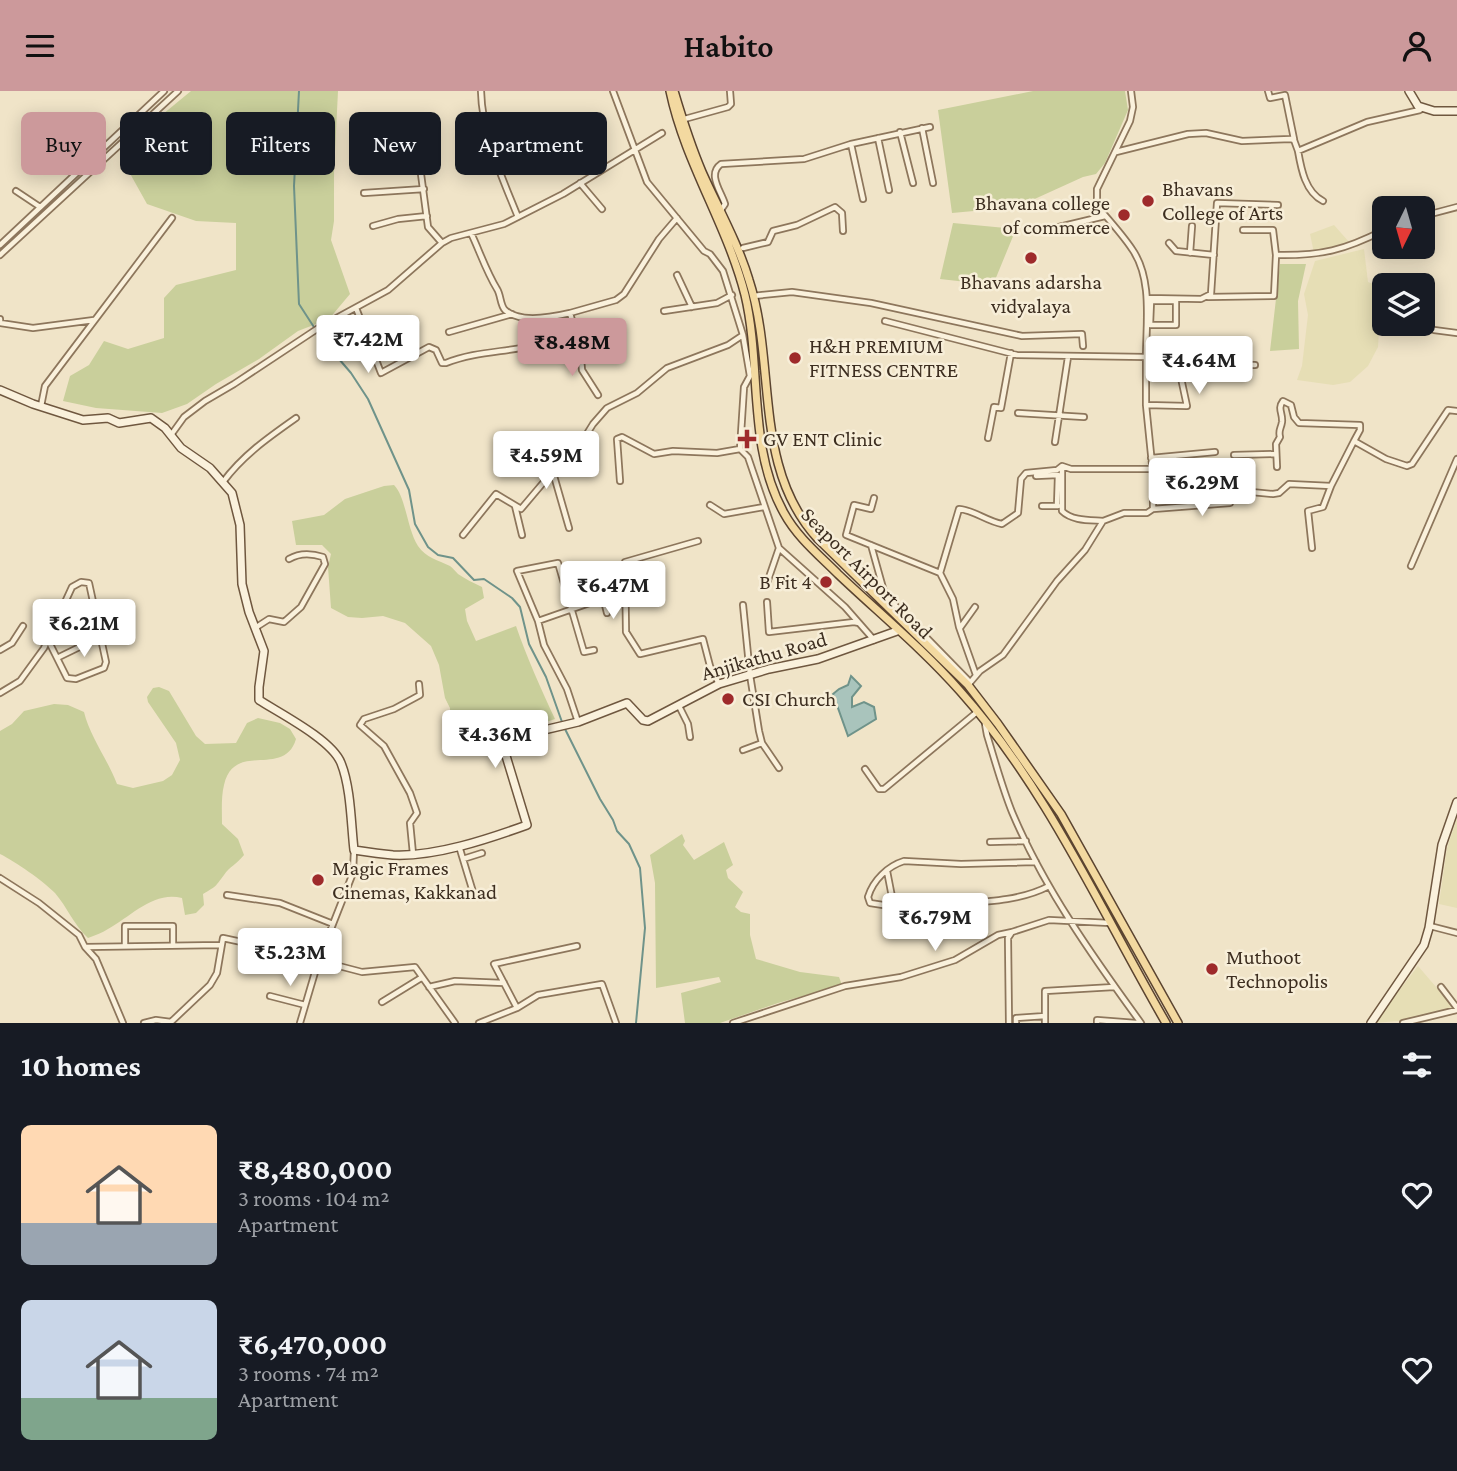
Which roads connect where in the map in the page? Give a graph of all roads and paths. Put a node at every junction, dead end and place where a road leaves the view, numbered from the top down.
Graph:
1 (164, 91) edge
2 (178, 91) edge
3 (481, 91) edge
4 (613, 91) edge
5 (672, 91) edge
6 (730, 91) edge
7 (1131, 91) edge
8 (1268, 91) edge
9 (1409, 91) edge
10 (1423, 108) junction
11 (1457, 111) edge
12 (680, 121) junction
13 (930, 127) dead end
14 (922, 128) junction
15 (900, 132) junction
16 (662, 133) dead end
17 (878, 138) junction
18 (1294, 140) junction
19 (851, 143) junction
20 (635, 150) junction
21 (1298, 151) junction
22 (1115, 152) junction
23 (422, 175) edge
24 (580, 183) junction
25 (913, 183) dead end
26 (933, 183) dead end
27 (424, 189) junction
28 (889, 190) dead end
29 (16, 191) dead end
30 (364, 193) dead end
31 (863, 199) dead end
32 (1323, 201) dead end
33 (1278, 205) dead end
34 (40, 207) junction
35 (1457, 207) edge
36 (601, 209) dead end
37 (717, 213) junction
38 (1435, 213) edge
39 (427, 216) junction
40 (1105, 216) junction
41 (518, 217) junction
42 (172, 218) dead end
43 (677, 218) junction
44 (373, 226) dead end
45 (1192, 226) dead end
46 (1059, 227) dead end
47 (1244, 230) dead end
48 (843, 231) dead end
49 (471, 233) junction
50 (1372, 236) edge
51 (442, 243) junction
52 (1169, 243) dead end
53 (0, 245) edge
54 (743, 248) dead end
55 (1191, 253) junction
56 (0, 255) edge
57 (1214, 255) junction
58 (1276, 255) junction
59 (677, 275) dead end
60 (732, 295) junction
61 (750, 297) junction
62 (1208, 297) junction
63 (1148, 300) junction
64 (692, 307) junction
65 (356, 308) junction
66 (664, 311) dead end
67 (512, 313) junction
68 (570, 313) junction
69 (0, 319) edge
70 (95, 320) junction
71 (885, 321) dead end
72 (574, 329) junction
73 (1435, 330) edge
74 (449, 332) dead end
75 (1457, 333) edge
76 (743, 335) junction
77 (1083, 346) dead end
78 (1011, 353) junction
79 (1068, 357) junction
80 (1146, 357) junction
81 (1255, 365) dead end
82 (753, 376) junction
83 (765, 376) junction
84 (0, 390) edge
85 (598, 395) dead end
86 (1146, 405) junction
87 (41, 406) junction
88 (1457, 411) edge
89 (1018, 413) dead end
90 (1059, 415) junction
91 (1084, 417) dead end
92 (296, 418) dead end
93 (171, 435) junction
94 (988, 438) dead end
95 (1354, 441) junction
96 (1055, 442) dead end
97 (546, 448) dead end
98 (740, 449) junction
99 (1215, 452) dead end
100 (1276, 454) junction
101 (1234, 455) dead end
102 (1151, 458) junction
103 (1457, 459) edge
104 (1062, 466) junction
105 (1277, 467) dead end
106 (1152, 468) junction
107 (554, 470) junction
108 (1037, 476) dead end
109 (620, 481) dead end
110 (222, 482) junction
111 (1331, 486) junction
112 (874, 498) dead end
113 (514, 505) junction
114 (710, 505) dead end
115 (1042, 506) dead end
116 (1060, 506) junction
117 (764, 507) junction
118 (1153, 509) junction
119 (1103, 521) junction
120 (569, 528) dead end
121 (463, 535) dead end
122 (522, 535) dead end
123 (698, 541) dead end
124 (871, 545) junction
125 (779, 548) junction
126 (1311, 548) dead end
127 (289, 559) dead end
128 (1411, 566) dead end
129 (940, 573) junction
130 (766, 586) dead end
131 (767, 602) dead end
132 (743, 605) dead end
133 (975, 607) dead end
134 (571, 609) junction
135 (607, 613) dead end
136 (538, 621) junction
137 (860, 624) junction
138 (23, 627) dead end
139 (254, 628) junction
140 (960, 629) junction
141 (897, 631) junction
142 (101, 637) junction
143 (48, 640) junction
144 (874, 640) junction
145 (0, 650) edge
146 (594, 650) dead end
147 (57, 658) junction
148 (750, 675) junction
149 (976, 675) junction
150 (419, 684) dead end
151 (719, 684) junction
152 (969, 684) junction
153 (0, 693) edge
154 (679, 706) junction
155 (977, 712) junction
156 (578, 722) junction
157 (985, 723) junction
158 (690, 737) dead end
159 (762, 743) junction
160 (743, 750) dead end
161 (779, 768) dead end
162 (865, 769) dead end
163 (1457, 802) edge
164 (1026, 841) junction
165 (990, 842) dead end
166 (459, 845) junction
167 (354, 850) junction
168 (482, 853) dead end
169 (413, 854) junction
170 (463, 859) junction
171 (1036, 862) junction
172 (887, 871) junction
173 (0, 878) edge
174 (1049, 886) junction
175 (473, 892) dead end
176 (227, 895) dead end
177 (927, 906) dead end
178 (1070, 920) junction
179 (1111, 923) junction
180 (333, 924) junction
181 (1430, 926) junction
182 (1012, 932) junction
183 (1457, 933) edge
184 (173, 945) junction
185 (220, 945) junction
186 (125, 946) junction
187 (577, 946) dead end
188 (86, 947) junction
189 (318, 962) junction
190 (421, 978) junction
191 (504, 983) junction
192 (1441, 986) dead end
193 (429, 987) junction
194 (1115, 987) junction
195 (270, 996) dead end
196 (382, 1002) dead end
197 (305, 1005) junction
198 (517, 1008) junction
199 (1457, 1009) edge
200 (1045, 1020) edge
201 (124, 1023) edge
202 (144, 1023) edge
203 (172, 1023) edge
204 (300, 1023) edge
205 (455, 1023) edge
206 (479, 1023) edge
207 (616, 1023) edge
208 (733, 1023) edge
209 (1009, 1023) edge
210 (1016, 1023) edge
211 (1097, 1023) edge
212 (1136, 1023) edge
213 (1141, 1023) edge
214 (1166, 1023) edge
215 (1178, 1023) edge
216 (1371, 1023) edge
217 (1404, 1023) edge

1 - 34 street
2 - 56 street
3 - 41 street
4 - 20 street
5 - 12 main road, Seaport Airport Road
6 - 12 street
7 - 22 street
8 - 18 street
9 - 10 street
10 - 11 street
10 - 21 street
12 - 37 main road, Seaport Airport Road
13 - 14 street
14 - 15 street
14 - 26 street
15 - 17 street
15 - 25 street
16 - 20 street
17 - 19 street
17 - 28 street
18 - 21 street
18 - 22 street
19 - 31 street
19 - 37 street
20 - 24 street
20 - 43 street
21 - 32 street
22 - 40 street
23 - 27 street
24 - 36 street
24 - 41 street
27 - 30 street
27 - 39 street
29 - 34 street
33 - 57 street
34 - 53 street
35 - 38 street
37 - 61 main road, Seaport Airport Road
39 - 44 street
39 - 51 street
40 - 46 street
40 - 63 street
41 - 49 street
42 - 70 street
43 - 60 street
43 - 68 street
45 - 55 street
47 - 58 street
48 - 54 street
49 - 51 street
49 - 67 street
50 - 58 street
51 - 65 street
52 - 55 street
55 - 57 street
57 - 62 street
58 - 62 street
59 - 64 street
60 - 64 street
60 - 76 street
61 - 77 street
61 - 82 main road, Seaport Airport Road
61 - 83 main road
62 - 63 street
63 - 63 street
63 - 80 street
64 - 66 street
65 - 72 street
65 - 93 street
67 - 68 street
67 - 74 street
68 - 72 street
69 - 70 street
70 - 87 street
71 - 78 street
72 - 85 street
73 - 75 street
76 - 82 street
76 - 107 street
78 - 79 street
78 - 94 street
79 - 80 street
79 - 90 street
80 - 86 street
81 - 86 street
82 - 83 main road
82 - 98 street
82 - 141 main road, Seaport Airport Road
83 - 152 main road
84 - 87 street
86 - 102 street
87 - 93 street
88 - 95 street
89 - 90 street
90 - 91 street
90 - 96 street
92 - 110 street
93 - 110 street
95 - 100 street
95 - 111 street
97 - 107 street
98 - 109 street
98 - 117 street
99 - 102 street
100 - 101 street
100 - 105 street
102 - 106 street
103 - 128 street
104 - 106 street
104 - 116 street
104 - 129 street
106 - 118 street
107 - 113 street
107 - 120 street
108 - 116 street
110 - 139 street
111 - 118 street
111 - 126 street
112 - 124 street
113 - 121 street
113 - 122 street
114 - 117 street
115 - 116 street
116 - 119 street
117 - 125 street
118 - 119 street
119 - 149 street
123 - 151 street
124 - 129 street
124 - 152 street
125 - 130 street
125 - 137 street
127 - 139 street
129 - 140 street
131 - 137 street
132 - 148 street
133 - 140 street
134 - 135 street
134 - 136 street
134 - 136 street
134 - 146 street
136 - 156 street
137 - 144 street
138 - 145 street
139 - 167 street
140 - 149 street
141 - 144 street, Anjikathu Road
141 - 155 main road, Seaport Airport Road
142 - 143 street
142 - 147 street
142 - 147 street
143 - 147 street
143 - 153 street
144 - 148 street, Anjikathu Road
148 - 151 street, Anjikathu Road
148 - 159 street
149 - 152 street
150 - 169 street
151 - 154 street, Anjikathu Road
152 - 215 main road
154 - 156 street, Anjikathu Road
154 - 158 street
155 - 157 main road, Seaport Airport Road
155 - 162 street
156 - 166 street, Anjikathu Road
157 - 164 street
157 - 179 main road, Seaport Airport Road
159 - 160 street
159 - 161 street
163 - 181 street
164 - 165 street
164 - 171 street
166 - 169 street, Anjikathu Road
166 - 170 street
167 - 169 street, Anjikathu Road
167 - 180 street
168 - 170 street
170 - 175 street
171 - 172 street
171 - 174 street
172 - 172 street
173 - 188 street
174 - 177 street
174 - 178 street
176 - 180 street
178 - 179 street
178 - 182 street
178 - 194 street
179 - 214 main road, Seaport Airport Road
180 - 189 street
181 - 183 street
181 - 216 street
182 - 208 street
182 - 209 street
184 - 185 street
184 - 186 street
184 - 186 street
185 - 189 street
185 - 203 street
186 - 188 street
187 - 191 street
188 - 201 street
189 - 190 street
189 - 197 street
190 - 193 street
190 - 196 street
191 - 193 street
191 - 198 street
192 - 199 street
193 - 205 street
194 - 200 street
194 - 213 street
195 - 197 street
197 - 204 street
198 - 206 street
198 - 207 street
199 - 217 street
200 - 210 street
202 - 203 street
211 - 212 street

